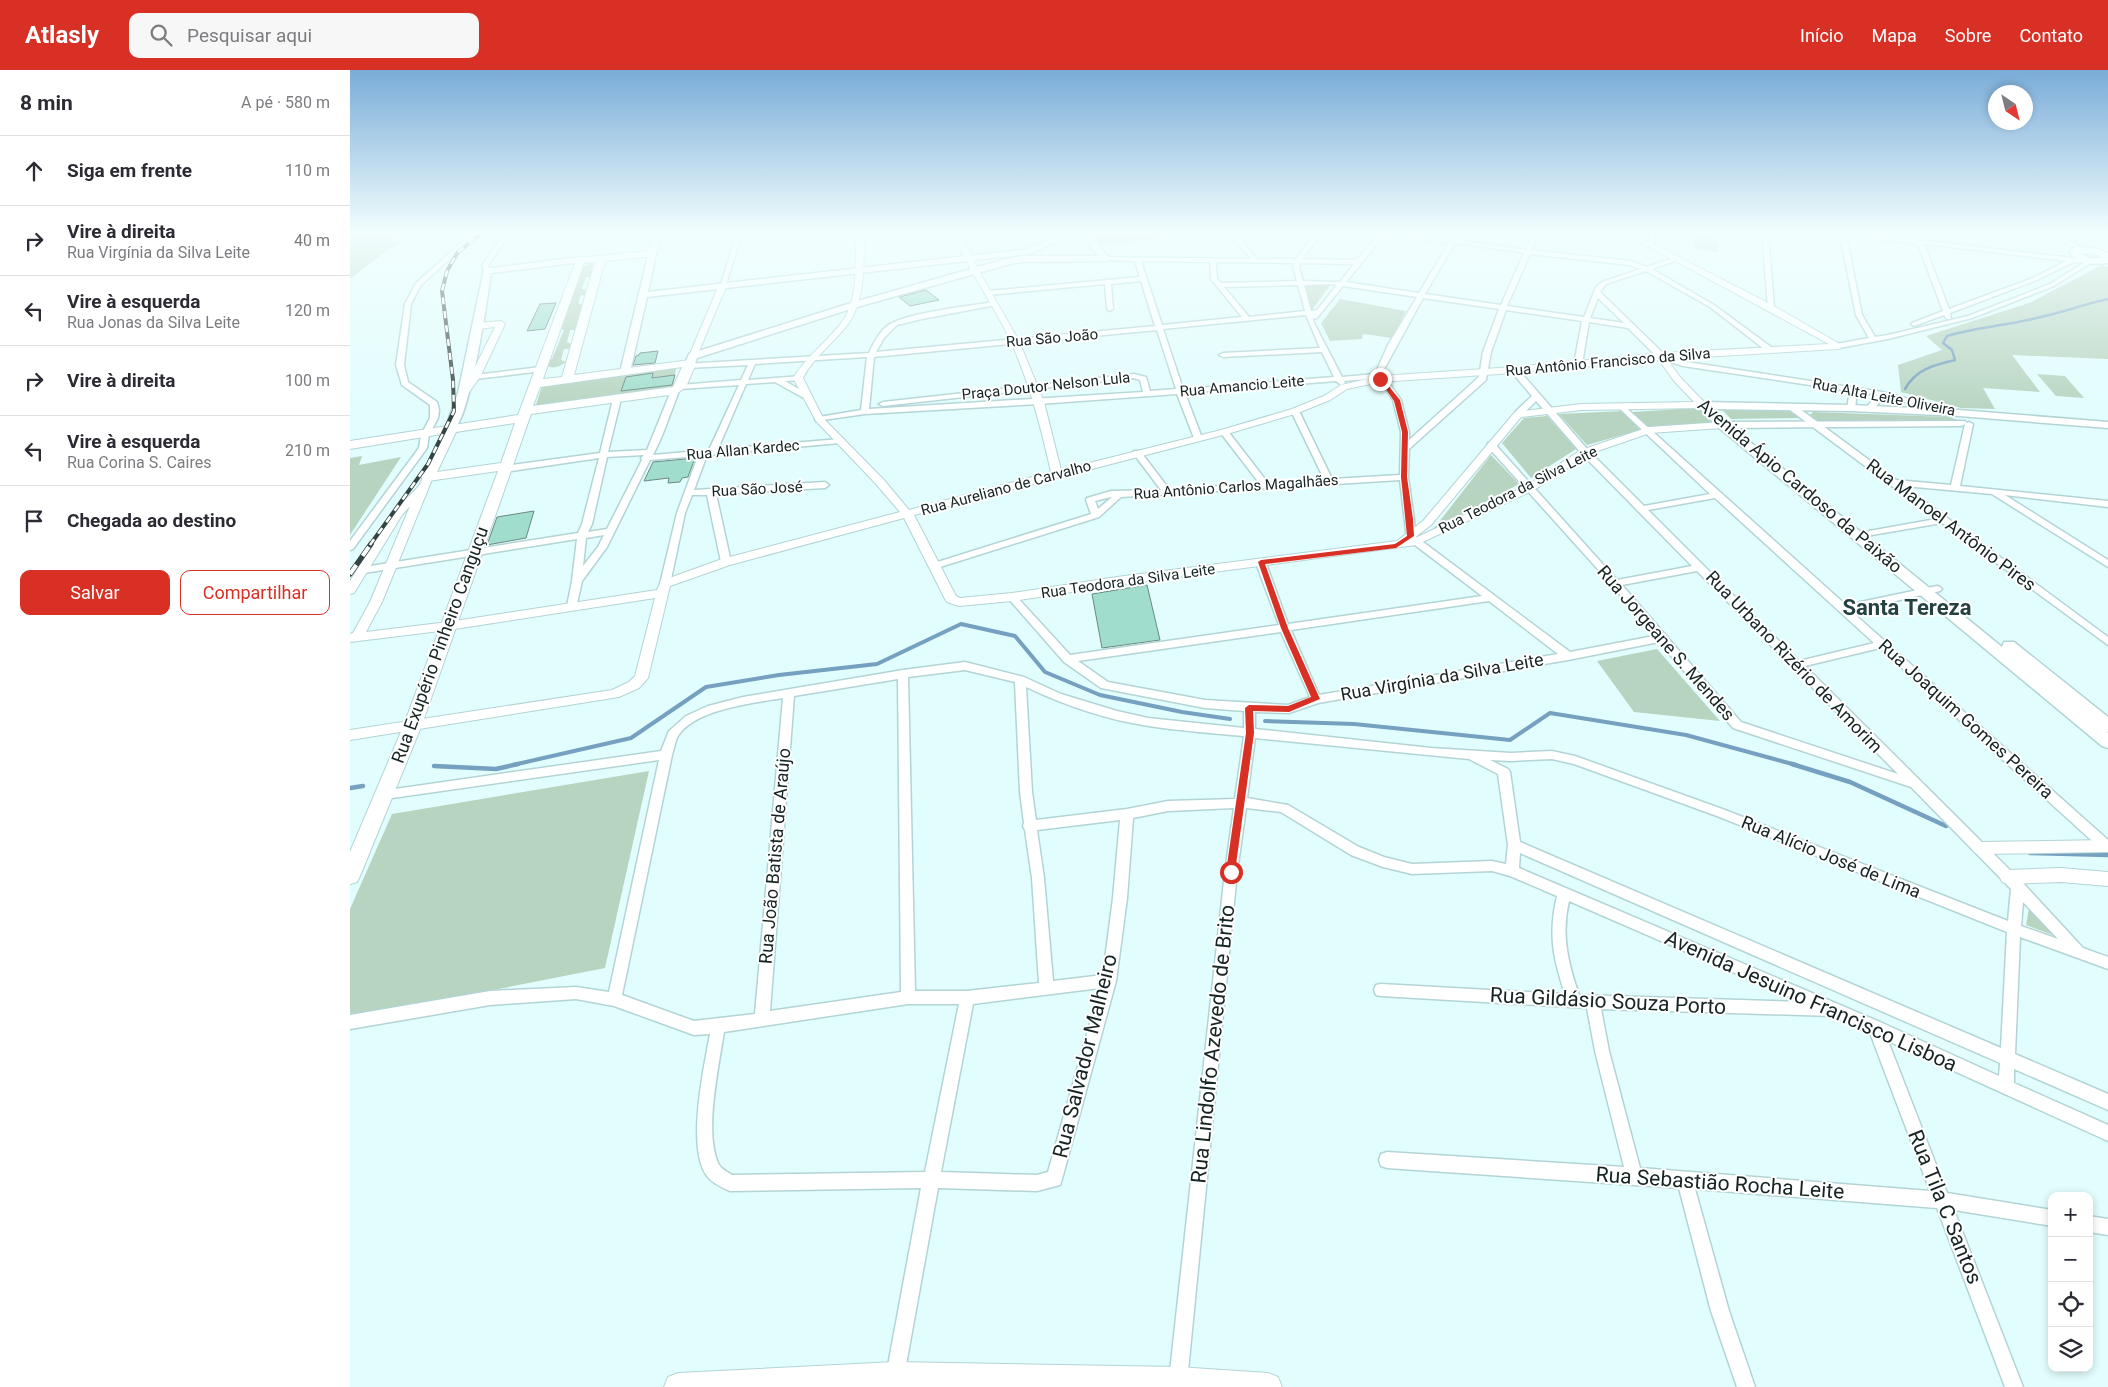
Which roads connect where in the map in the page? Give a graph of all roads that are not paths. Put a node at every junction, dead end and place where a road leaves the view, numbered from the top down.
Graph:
1 (414, 292) edge
2 (483, 292) edge
3 (568, 292) edge
4 (592, 292) edge
5 (665, 292) edge
6 (719, 292) edge
7 (856, 292) edge
8 (896, 292) edge
9 (994, 292) edge
10 (1109, 292) edge
11 (1148, 292) edge
12 (1224, 292) edge
13 (1304, 292) edge
14 (1335, 292) edge
15 (1405, 292) edge
16 (1511, 292) edge
17 (1688, 292) edge
18 (1741, 292) edge
19 (1770, 292) edge
20 (1855, 292) edge
21 (1938, 292) edge
22 (2000, 292) edge
23 (2034, 292) edge
24 (988, 293) joint
25 (1597, 294) joint
26 (643, 295) joint
27 (1422, 295) junction
28 (854, 304) junction
29 (994, 304) junction
30 (1504, 308) junction
31 (1771, 308) junction
32 (1110, 309) dead end
33 (1319, 312) junction
34 (1309, 313) junction
35 (1946, 313) junction
36 (1247, 319) junction
37 (1586, 320) junction
38 (1951, 322) junction
39 (1311, 323) junction
40 (478, 326) junction
41 (1630, 326) junction
42 (1160, 328) junction
43 (1873, 340) junction
44 (1015, 341) junction
45 (1839, 346) junction
46 (1326, 350) junction
47 (1770, 350) junction
48 (871, 355) junction
49 (1223, 355) dead end
50 (1661, 356) junction
51 (814, 359) junction
52 (573, 362) junction
53 (690, 362) junction
54 (752, 363) junction
55 (1578, 364) junction
56 (541, 368) junction
57 (1514, 370) junction
58 (625, 372) junction
59 (1483, 372) junction
60 (476, 377) junction
61 (1379, 377) junction
62 (798, 378) junction
63 (567, 379) junction
64 (777, 380) junction
65 (744, 382) junction
66 (1341, 382) junction
67 (534, 384) junction
68 (1032, 387) junction
69 (678, 389) junction
70 (1854, 389) junction
71 (1180, 391) junction
72 (464, 393) junction
73 (1147, 394) junction
74 (1882, 394) junction
75 (806, 395) junction
76 (1537, 396) junction
77 (617, 398) junction
78 (1039, 402) junction
79 (1708, 405) junction
80 (1623, 407) junction
81 (1793, 408) junction
82 (1851, 408) junction
83 (1869, 408) junction
84 (865, 409) junction
85 (1549, 410) junction
86 (1295, 411) junction
87 (1959, 413) junction
88 (524, 414) junction
89 (1518, 414) junction
90 (817, 416) junction
91 (1969, 424) junction
92 (1818, 425) junction
93 (2108, 425) edge
94 (1722, 426) junction
95 (1737, 426) junction
96 (451, 429) junction
97 (1648, 430) junction
98 (1224, 432) junction
99 (425, 433) junction
100 (2108, 436) edge
101 (1198, 438) junction
102 (840, 441) junction
103 (350, 445) edge
104 (1491, 445) junction
105 (1406, 447) junction
106 (1584, 452) junction
107 (708, 453) junction
108 (1137, 453) junction
109 (604, 455) junction
110 (647, 455) junction
111 (505, 468) junction
112 (1057, 474) junction
113 (1404, 477) junction
114 (427, 481) junction
115 (1329, 481) junction
116 (1895, 483) junction
117 (824, 485) dead end
118 (1266, 486) junction
119 (1530, 488) junction
120 (1955, 488) junction
121 (1993, 490) junction
122 (1166, 491) junction
123 (711, 492) junction
124 (689, 494) junction
125 (1717, 494) junction
126 (1119, 495) junction
127 (2108, 504) edge
128 (1641, 509) junction
129 (1096, 514) junction
130 (908, 515) junction
131 (1944, 520) junction
132 (610, 531) junction
133 (582, 534) junction
134 (1869, 534) junction
135 (1413, 539) junction
136 (350, 547) edge
137 (474, 552) junction
138 (1891, 558) junction
139 (726, 562) junction
140 (1261, 562) junction
141 (2108, 564) edge
142 (391, 565) junction
143 (934, 566) junction
144 (1700, 567) junction
145 (364, 570) junction
146 (577, 581) junction
147 (1614, 583) junction
148 (664, 589) junction
149 (350, 590) edge
150 (1930, 590) junction
151 (1012, 597) junction
152 (1490, 598) junction
153 (572, 606) junction
154 (1844, 609) junction
155 (448, 626) junction
156 (1285, 628) junction
157 (354, 638) edge
158 (1661, 638) junction
159 (2108, 642) edge
160 (1883, 644) junction
161 (1568, 656) junction
162 (1068, 659) junction
163 (1796, 665) junction
164 (903, 674) junction
165 (1020, 680) junction
166 (2049, 686) junction
167 (789, 694) junction
168 (1316, 699) junction
169 (1249, 708) junction
170 (2108, 726) edge
171 (412, 727) junction
172 (1250, 733) junction
173 (350, 735) edge
174 (2108, 742) edge
175 (1470, 754) junction
176 (666, 755) junction
177 (1511, 757) junction
178 (1504, 772) junction
179 (1914, 784) junction
180 (385, 794) junction
181 (1241, 802) junction
182 (1127, 814) junction
183 (1030, 826) junction
184 (1514, 845) junction
185 (2107, 846) edge
186 (1979, 848) junction
187 (1512, 871) junction
188 (350, 876) edge
189 (2108, 879) edge
190 (2013, 882) junction
191 (1564, 893) junction
192 (2014, 929) junction
193 (2078, 951) junction
194 (2108, 963) edge
195 (1109, 981) junction
196 (1046, 988) junction
197 (1381, 990) dead end
198 (908, 997) junction
199 (614, 998) junction
200 (967, 998) junction
201 (1574, 1001) junction
202 (1593, 1002) junction
203 (1836, 1010) junction
204 (762, 1019) junction
205 (350, 1022) edge
206 (718, 1026) junction
207 (1875, 1028) junction
208 (2008, 1058) junction
209 (2006, 1088) junction
210 (2108, 1102) edge
211 (2108, 1133) edge
212 (1387, 1160) dead end
213 (1634, 1176) junction
214 (931, 1180) junction
215 (1684, 1180) junction
216 (1940, 1200) junction
217 (2048, 1217) edge
218 (2093, 1225) edge
219 (2108, 1227) edge
220 (894, 1381) edge
221 (1178, 1381) junction
222 (678, 1387) edge
223 (1268, 1387) edge
224 (1746, 1387) edge
225 (2014, 1387) edge

1 - 99 street
2 - 40 main road
3 - 56 main road, Rua Exupério Pinheiro Canguçu
4 - 52 main road
5 - 26 main road
6 - 53 street
7 - 28 street
8 - 28 main road
9 - 24 street
10 - 32 street
11 - 42 street
12 - 36 street
13 - 34 street
14 - 33 street
15 - 27 street
16 - 30 street
17 - 47 street
18 - 31 street
19 - 31 street
20 - 43 street
21 - 35 street
22 - 35 street, Rua Antônio Francisco da Silva
23 - 38 street, Rua Antônio Francisco da Silva
24 - 29 street
25 - 37 street
25 - 41 street
26 - 58 main road
27 - 30 street
27 - 61 street
28 - 51 street
28 - 53 main road
29 - 44 street
29 - 48 street
30 - 37 street
30 - 59 street
31 - 45 street
33 - 34 street, Rua São João
33 - 39 street
34 - 36 street, Rua São João
34 - 39 street
35 - 38 street
35 - 43 street, Rua Antônio Francisco da Silva
36 - 42 street, Rua São João
37 - 41 street
37 - 55 street
38 - 43 street, Rua Antônio Francisco da Silva
39 - 46 street
40 - 60 street
40 - 72 main road
41 - 50 street
42 - 44 street, Rua São João
42 - 71 street
43 - 45 street, Rua Antônio Francisco da Silva
44 - 48 street, Rua São João
44 - 68 street
45 - 47 street, Rua Antônio Francisco da Silva
46 - 49 street
46 - 66 street
47 - 50 street, Rua Antônio Francisco da Silva
48 - 51 street, Rua São João
48 - 84 street
50 - 55 street, Rua Antônio Francisco da Silva
50 - 70 street, Rua Alta Leite Oliveira
50 - 79 street, Avenida Ápio Cardoso da Paixão
51 - 54 street, Rua São João
51 - 62 street
52 - 56 main road
52 - 63 main road
53 - 54 street, Rua São João
53 - 58 main road
53 - 69 main road
54 - 65 street
55 - 57 street, Rua Antônio Francisco da Silva
56 - 60 street
56 - 67 main road, Rua Exupério Pinheiro Canguçu
57 - 59 street, Rua Antônio Francisco da Silva
57 - 76 street, Rua Urbano Rizério de Amorim
58 - 63 main road
59 - 61 street, Rua Antônio Francisco da Silva
59 - 105 street
60 - 72 street
61 - 66 street, Rua Antônio Francisco da Silva
61 - 105 street
62 - 64 street
62 - 75 street
63 - 67 main road
64 - 65 street
64 - 75 street
65 - 69 street
65 - 107 street
66 - 71 street, Rua Amancio Leite
66 - 86 street, Rua Aureliano de Carvalho
67 - 88 main road, Rua Exupério Pinheiro Canguçu
68 - 73 street, Praça Doutor Nelson Lula
68 - 78 street
68 - 84 street, Praça Doutor Nelson Lula
69 - 77 main road
69 - 110 street
70 - 74 street, Rua Alta Leite Oliveira
70 - 82 street
71 - 73 street, Rua Amancio Leite
71 - 101 street
72 - 96 main road
73 - 78 street, Praça Doutor Nelson Lula
74 - 83 street
74 - 87 street, Rua Alta Leite Oliveira
75 - 90 street
76 - 85 street, Rua Urbano Rizério de Amorim
76 - 89 street
77 - 88 main road
77 - 109 street
78 - 84 street, Praça Doutor Nelson Lula
78 - 112 street
79 - 80 street
79 - 81 main road
79 - 94 main road, Avenida Ápio Cardoso da Paixão
79 - 95 main road, Avenida Ápio Cardoso da Paixão
80 - 85 street
80 - 97 street, Rua Joaquim Gomes Pereira
81 - 82 main road
81 - 92 street, Rua Manoel Antônio Pires
82 - 83 main road
83 - 87 main road
84 - 90 street, Praça Doutor Nelson Lula
85 - 89 street
85 - 106 street, Rua Urbano Rizério de Amorim
86 - 98 street, Rua Aureliano de Carvalho
86 - 115 street
87 - 93 main road, Rua Alta Leite Oliveira
88 - 96 main road
88 - 111 main road, Rua Exupério Pinheiro Canguçu
89 - 104 street
90 - 102 street
91 - 92 main road, Rua Teodora da Silva Leite
91 - 100 main road, Rua Alta Leite Oliveira
91 - 120 street
92 - 95 main road, Rua Teodora da Silva Leite
92 - 116 street, Rua Manoel Antônio Pires
94 - 95 main road, Rua Teodora da Silva Leite
94 - 97 street, Rua Teodora da Silva Leite
94 - 138 main road, Avenida Ápio Cardoso da Paixão
95 - 134 main road, Avenida Ápio Cardoso da Paixão
96 - 99 main road
96 - 114 main road
97 - 106 street, Rua Teodora da Silva Leite
97 - 125 street, Rua Joaquim Gomes Pereira
98 - 101 street, Rua Aureliano de Carvalho
98 - 118 street
99 - 103 main road
99 - 136 street
101 - 108 street, Rua Aureliano de Carvalho
102 - 107 street, Rua Allan Kardec
102 - 130 street
104 - 119 street, Rua Jorgeane S. Mendes
104 - 135 street
105 - 113 street
106 - 119 street, Rua Teodora da Silva Leite
106 - 128 street, Rua Urbano Rizério de Amorim
107 - 110 street, Rua Allan Kardec
107 - 124 street
108 - 112 street, Rua Aureliano de Carvalho
108 - 122 street
109 - 110 street, Rua Allan Kardec
109 - 111 street, Rua Allan Kardec
109 - 133 street
110 - 132 street
111 - 114 main road
111 - 137 main road, Rua Exupério Pinheiro Canguçu
112 - 130 street, Rua Aureliano de Carvalho
113 - 115 street, Rua Antônio Carlos Magalhães
113 - 135 street
114 - 142 street
114 - 145 street
115 - 118 street, Rua Antônio Carlos Magalhães
116 - 120 street
116 - 131 street, Rua Manoel Antônio Pires
117 - 123 street, Rua São José
118 - 122 street, Rua Antônio Carlos Magalhães
119 - 135 street, Rua Teodora da Silva Leite
119 - 147 street, Rua Jorgeane S. Mendes
120 - 121 street
121 - 127 street
121 - 141 street
122 - 126 street, Rua Antônio Carlos Magalhães
123 - 124 street, Rua São José
123 - 139 street
124 - 148 street
125 - 128 street
125 - 154 street, Rua Joaquim Gomes Pereira
126 - 129 street, Rua Antônio Carlos Magalhães
126 - 129 street
128 - 144 street, Rua Urbano Rizério de Amorim
129 - 143 street, Rua Antônio Carlos Magalhães
130 - 139 street, Rua Aureliano de Carvalho
130 - 143 street
131 - 134 street
131 - 159 street, Rua Manoel Antônio Pires
132 - 133 street
132 - 146 street
133 - 137 street
133 - 146 street
134 - 138 main road, Avenida Ápio Cardoso da Paixão
135 - 140 street, Rua Teodora da Silva Leite
135 - 152 street
137 - 142 street
137 - 155 main road, Rua Exupério Pinheiro Canguçu
138 - 150 main road, Avenida Ápio Cardoso da Paixão
139 - 148 street, Rua Aureliano de Carvalho
140 - 151 street, Rua Teodora da Silva Leite
140 - 156 street
142 - 145 street
142 - 157 street
143 - 151 street, Rua Teodora da Silva Leite
144 - 147 street
144 - 163 street, Rua Urbano Rizério de Amorim
145 - 149 street
146 - 153 street
147 - 158 street, Rua Jorgeane S. Mendes
148 - 153 street, Rua Aureliano de Carvalho
148 - 171 street
150 - 154 street
150 - 166 main road, Avenida Ápio Cardoso da Paixão
151 - 162 street
152 - 156 street
152 - 161 street
153 - 155 street, Rua Aureliano de Carvalho
154 - 160 street, Rua Joaquim Gomes Pereira
155 - 157 street, Rua Aureliano de Carvalho
155 - 171 main road, Rua Exupério Pinheiro Canguçu
156 - 162 street
156 - 168 street
158 - 161 street, Rua Virgínia da Silva Leite
158 - 179 street, Rua Jorgeane S. Mendes
160 - 163 street
160 - 185 street, Rua Joaquim Gomes Pereira
161 - 168 street, Rua Virgínia da Silva Leite
162 - 169 street, Rua Virgínia da Silva Leite
163 - 179 street, Rua Urbano Rizério de Amorim
164 - 165 street, Rua Alício José de Lima
164 - 167 street, Rua Alício José de Lima
164 - 198 street
165 - 172 street, Rua Alício José de Lima
165 - 183 street
166 - 170 main road, Avenida Ápio Cardoso da Paixão
166 - 174 main road, Avenida Ápio Cardoso da Paixão
167 - 176 street, Rua Alício José de Lima
167 - 204 street, Rua João Batista de Araújo
168 - 169 street, Rua Virgínia da Silva Leite
169 - 172 street, Rua Lindolfo Azevedo de Brito
171 - 173 street
171 - 180 main road, Rua Exupério Pinheiro Canguçu
172 - 175 street, Rua Alício José de Lima
172 - 181 street, Rua Lindolfo Azevedo de Brito
175 - 177 street, Rua Alício José de Lima
175 - 178 street
176 - 180 street
176 - 199 street, Rua Alício José de Lima
177 - 178 street
177 - 192 street, Rua Alício José de Lima
178 - 184 street
179 - 186 street, Rua Urbano Rizério de Amorim
180 - 188 main road, Rua Exupério Pinheiro Canguçu
181 - 182 street, Avenida Jesuino Francisco Lisboa
181 - 187 street, Avenida Jesuino Francisco Lisboa
181 - 221 street, Rua Lindolfo Azevedo de Brito
182 - 183 street, Avenida Jesuino Francisco Lisboa
182 - 195 street, Rua Salvador Malheiro
183 - 196 street
184 - 187 street
184 - 208 street, Avenida Jesuino Francisco Lisboa
185 - 186 street
186 - 190 street, Rua Urbano Rizério de Amorim
187 - 191 street, Avenida Jesuino Francisco Lisboa
189 - 190 street
190 - 192 street
190 - 193 street, Rua Urbano Rizério de Amorim
191 - 201 street
191 - 203 street, Avenida Jesuino Francisco Lisboa
192 - 193 street, Rua Alício José de Lima
192 - 208 street
193 - 194 street, Rua Alício José de Lima
195 - 196 street
195 - 214 street, Rua Salvador Malheiro
196 - 200 street
197 - 201 street, Rua Gildásio Souza Porto
198 - 200 street
198 - 204 street
199 - 205 street
199 - 206 street
200 - 214 street
201 - 202 street, Rua Gildásio Souza Porto
202 - 203 street, Rua Gildásio Souza Porto
202 - 213 street
203 - 207 street, Avenida Jesuino Francisco Lisboa
204 - 206 street
206 - 214 street
207 - 209 street, Avenida Jesuino Francisco Lisboa
207 - 216 street, Rua Tila C Santos
208 - 209 street
208 - 210 street, Avenida Jesuino Francisco Lisboa
209 - 211 street, Avenida Jesuino Francisco Lisboa
212 - 213 street, Rua Sebastião Rocha Leite
213 - 215 street, Rua Sebastião Rocha Leite
214 - 220 street
215 - 216 street, Rua Sebastião Rocha Leite
215 - 224 street
216 - 217 street, Rua Sebastião Rocha Leite
216 - 225 street, Rua Tila C Santos
218 - 219 street
220 - 221 main road
220 - 222 main road
221 - 223 main road

